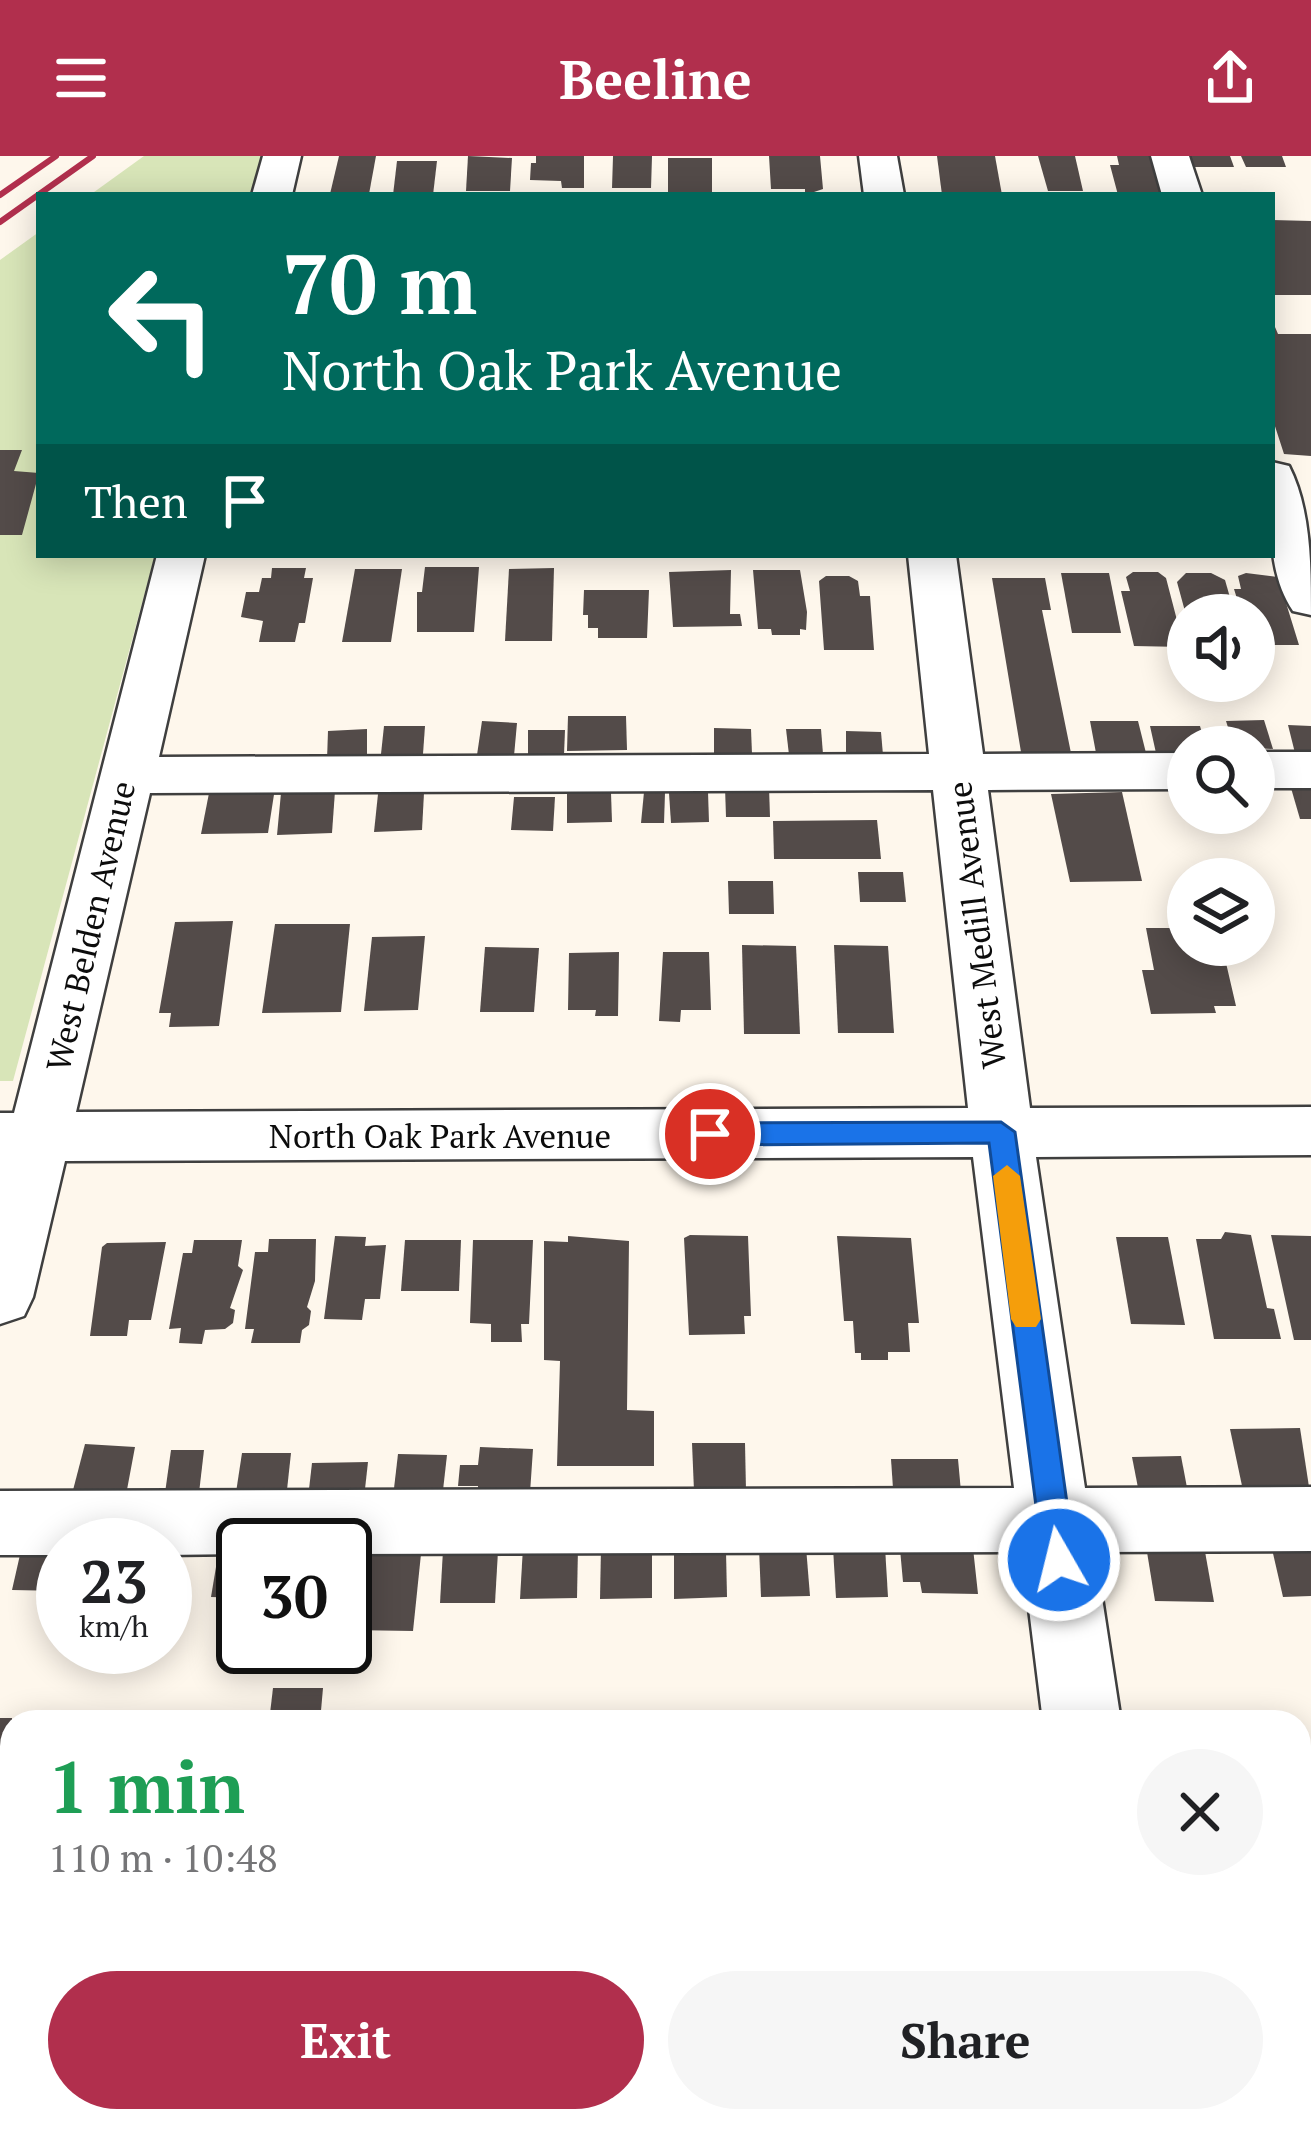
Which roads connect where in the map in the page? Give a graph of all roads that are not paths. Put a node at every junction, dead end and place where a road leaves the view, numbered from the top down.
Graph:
1 (282, 156) edge
2 (878, 156) edge
3 (1170, 156) edge
4 (273, 192) edge
5 (884, 192) edge
6 (1182, 192) edge
7 (1283, 492) edge
8 (181, 558) edge
9 (932, 558) edge
10 (1311, 600) edge
11 (1167, 770) edge
12 (1275, 770) edge
13 (1311, 770) edge
14 (957, 771) junction
15 (125, 775) junction
16 (1311, 1131) edge
17 (1001, 1132) junction
18 (20, 1137) edge
19 (0, 1297) edge
20 (1311, 1519) edge
21 (1054, 1520) junction
22 (0, 1523) edge
23 (1080, 1710) edge

1 - 4 street
2 - 5 street
3 - 6 street
7 - 10 street
8 - 15 street, West Belden Avenue
9 - 14 street, West Medill Avenue
11 - 14 street
12 - 13 street
14 - 15 street
14 - 17 street, West Medill Avenue
15 - 18 street, West Belden Avenue
16 - 17 street, North Oak Park Avenue
17 - 18 street, North Oak Park Avenue
17 - 21 street, West Medill Avenue
18 - 19 street, West Belden Avenue
20 - 21 street
21 - 22 street
21 - 23 street, West Medill Avenue

